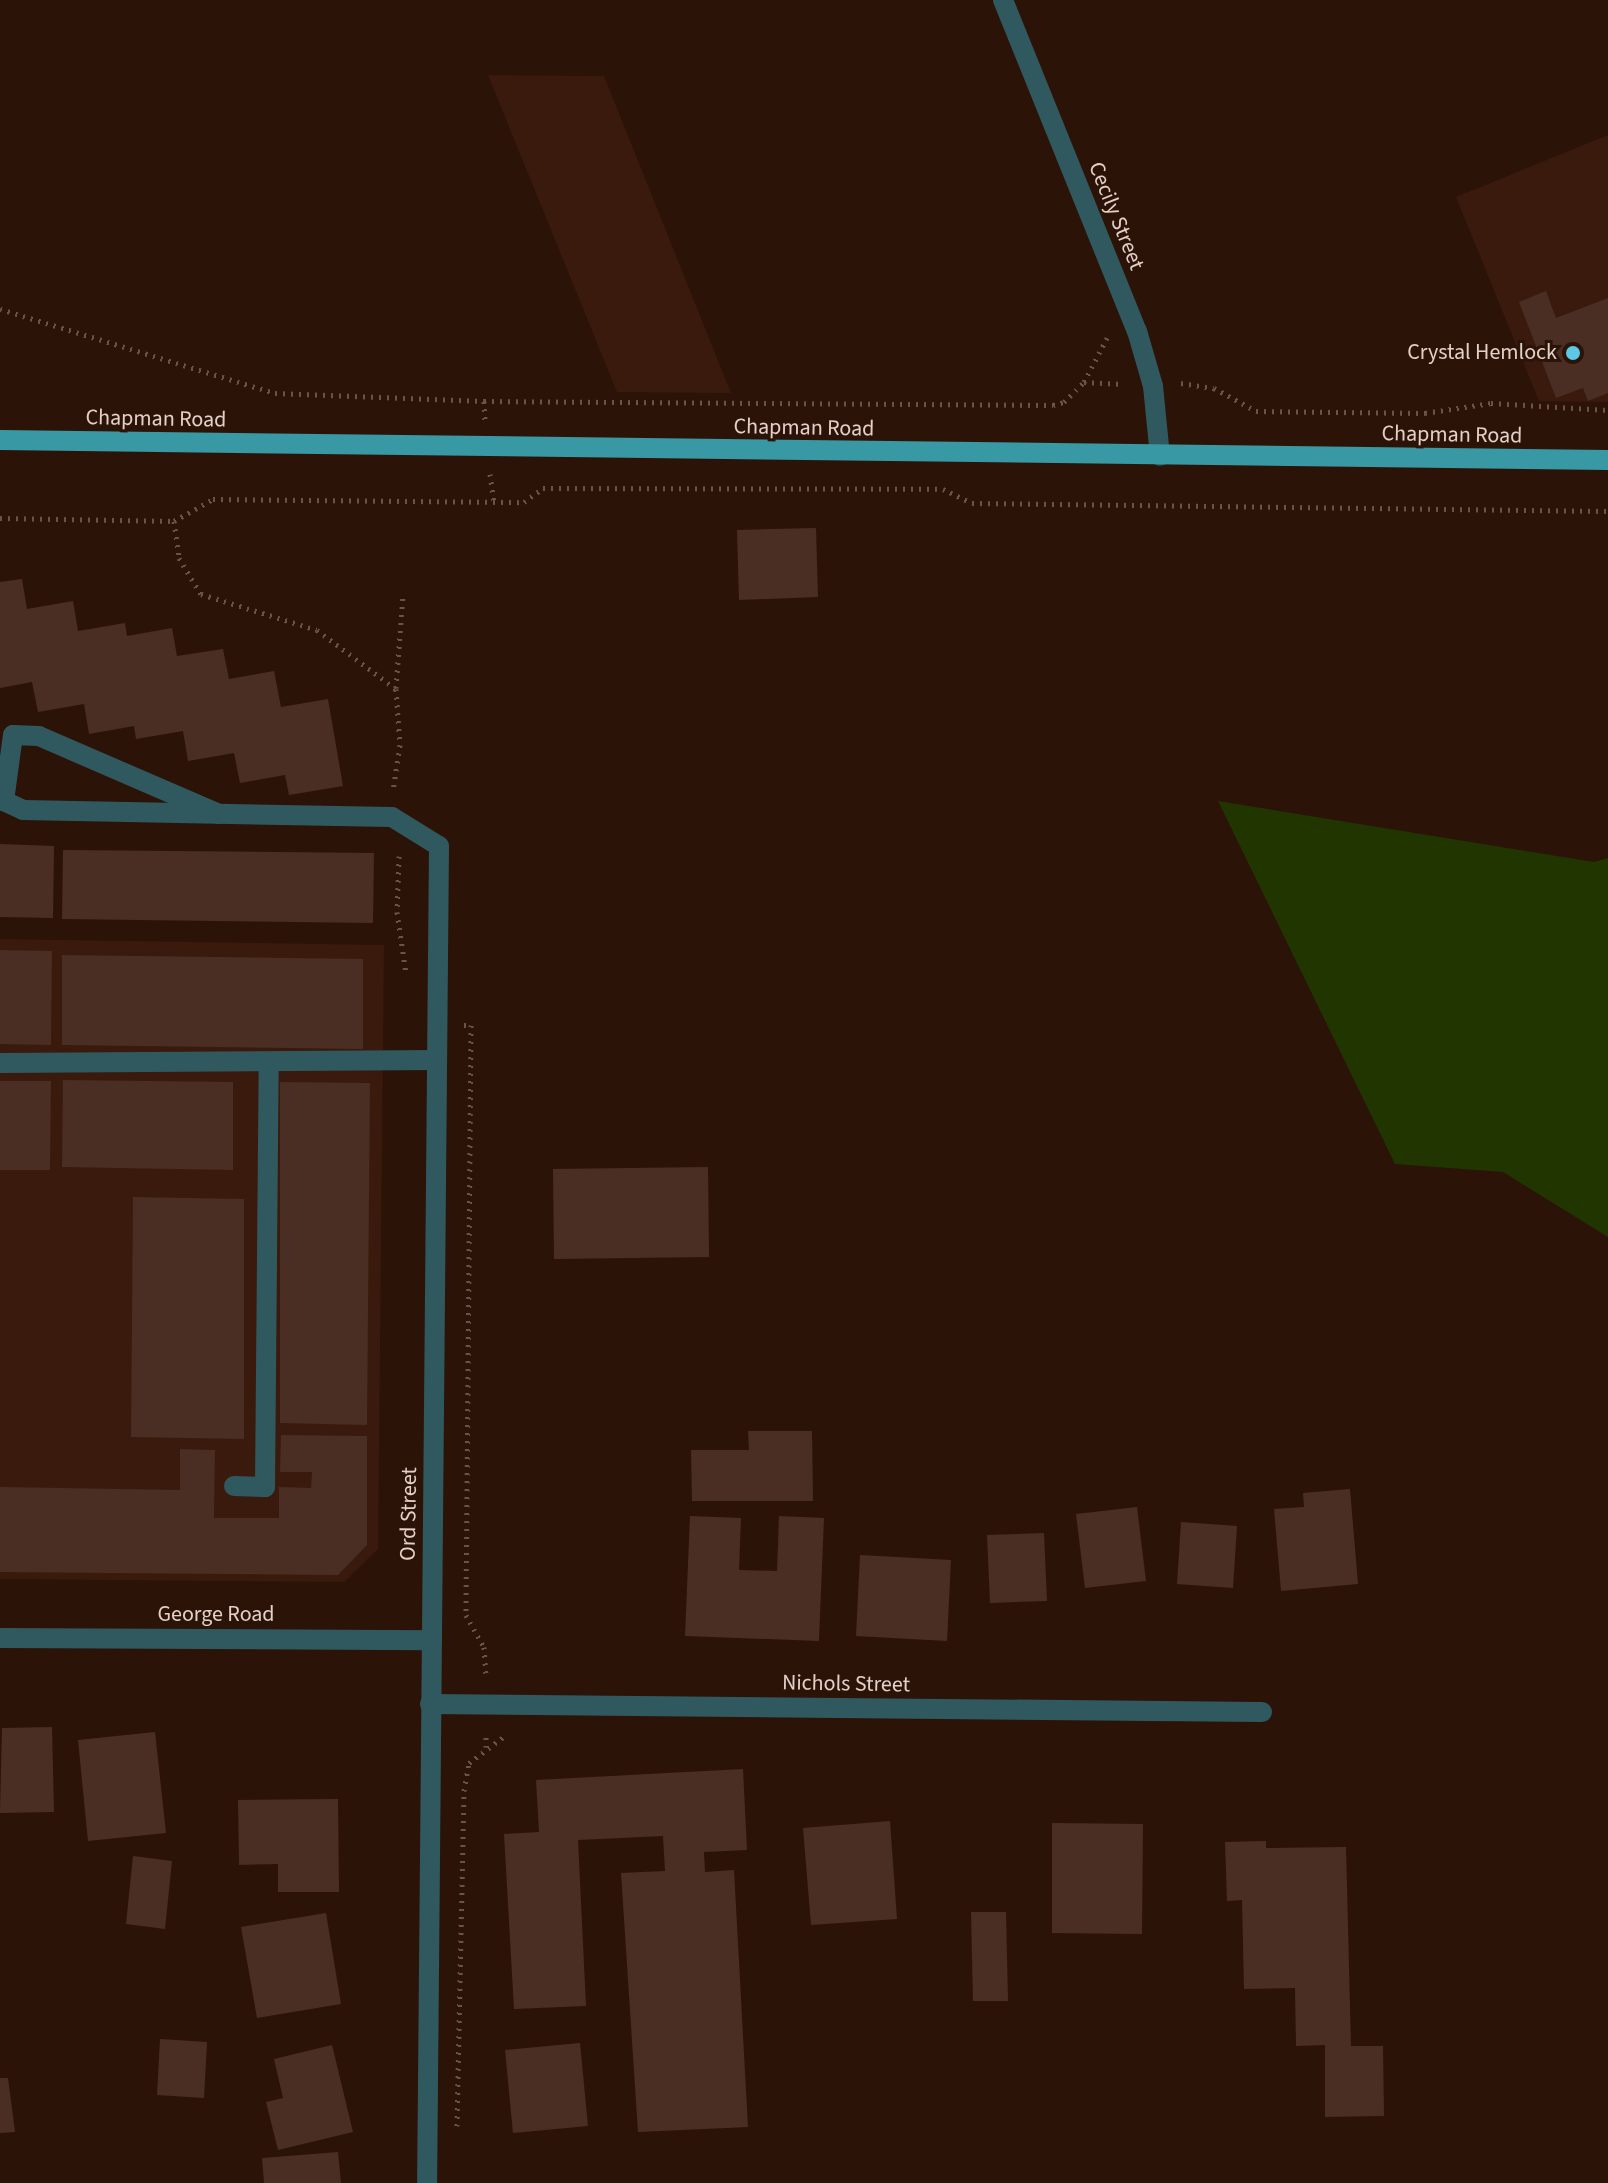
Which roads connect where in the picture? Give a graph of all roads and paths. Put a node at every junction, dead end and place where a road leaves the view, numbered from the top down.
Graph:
1 (1003, 0) edge
2 (0, 309) edge
3 (1189, 382) dead end
4 (1108, 383) dead end
5 (1608, 410) edge
6 (0, 440) edge
7 (1160, 456) junction
8 (1608, 460) edge
9 (1608, 511) edge
10 (0, 518) edge
11 (174, 521) junction
12 (403, 594) dead end
13 (396, 689) junction
14 (391, 801) dead end
15 (219, 814) junction
16 (395, 839) dead end
17 (404, 962) dead end
18 (471, 1025) dead end
19 (437, 1060) junction
20 (269, 1062) junction
21 (0, 1063) edge
22 (234, 1486) dead end
23 (0, 1638) edge
24 (432, 1640) junction
25 (486, 1668) dead end
26 (430, 1704) junction
27 (1262, 1712) dead end
28 (517, 1733) dead end
29 (486, 1735) dead end
30 (486, 1747) junction
31 (460, 2126) dead end
32 (427, 2183) edge

1 - 7 street, Cecily Street
2 - 4 path
3 - 5 path
6 - 7 main road, Chapman Road
7 - 8 main road, Chapman Road
9 - 11 path
10 - 11 path
11 - 13 path
12 - 13 path
13 - 14 path
15 - 15 street
15 - 19 street, Ord Street
16 - 17 path
18 - 25 path
19 - 20 street
19 - 24 street, Ord Street
20 - 21 street
20 - 22 street
23 - 24 street, George Road
24 - 26 street, Ord Street
26 - 27 street, Nichols Street
26 - 32 street, Ord Street
28 - 30 path
29 - 30 path
30 - 31 path

